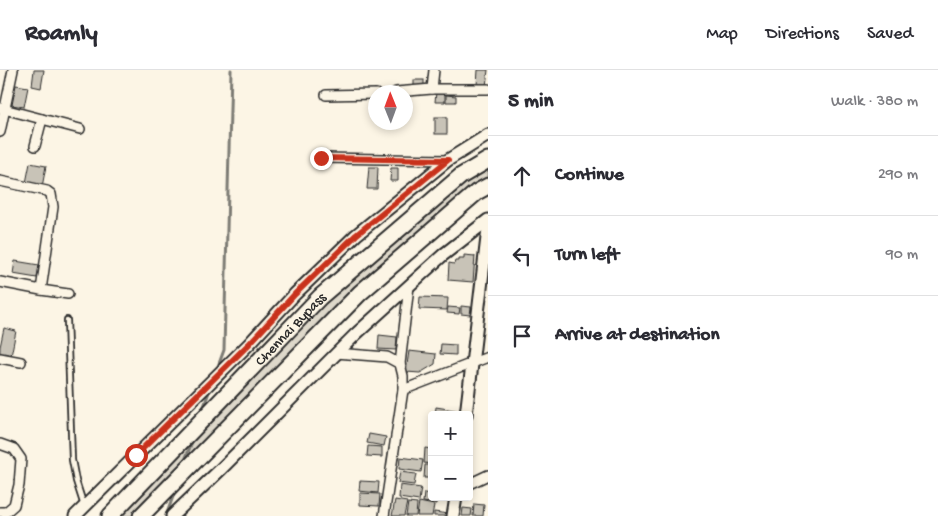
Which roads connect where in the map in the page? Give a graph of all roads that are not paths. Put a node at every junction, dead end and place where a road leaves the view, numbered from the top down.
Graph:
1 (13, 70) edge
2 (434, 70) edge
3 (432, 89) junction
4 (488, 89) edge
5 (413, 91) edge
6 (368, 94) edge
7 (326, 95) dead end
8 (3, 108) edge
9 (42, 119) junction
10 (80, 129) dead end
11 (0, 132) edge
12 (488, 135) edge
13 (35, 146) dead end
14 (321, 158) dead end
15 (448, 160) junction
16 (488, 160) edge
17 (0, 181) edge
18 (488, 186) edge
19 (488, 220) edge
20 (488, 229) edge
21 (0, 282) edge
22 (409, 286) junction
23 (41, 290) junction
24 (68, 294) dead end
25 (67, 320) dead end
26 (336, 353) junction
27 (488, 357) edge
28 (0, 358) edge
29 (21, 362) dead end
30 (472, 363) junction
31 (400, 364) junction
32 (402, 390) junction
33 (466, 411) edge
34 (0, 444) edge
35 (488, 475) edge
36 (473, 482) edge
37 (455, 501) edge
38 (84, 507) junction
39 (0, 512) edge
40 (75, 516) edge
41 (110, 516) edge
42 (141, 516) edge
43 (172, 516) edge
44 (384, 516) edge
45 (453, 516) edge

1 - 8 street
2 - 3 street
3 - 4 street
3 - 5 street
6 - 7 street
8 - 9 street
8 - 11 street
9 - 10 street
9 - 13 street
12 - 15 street
14 - 15 street
15 - 38 street
16 - 41 highway, Chennai Bypass
17 - 23 street
18 - 42 highway, Chennai Bypass
19 - 22 street
20 - 30 street
21 - 23 street
22 - 26 street
22 - 31 street
23 - 24 street
25 - 38 lane
26 - 31 street
26 - 43 street
27 - 30 street
28 - 29 street
30 - 32 street
30 - 33 street
31 - 32 street
32 - 44 street
34 - 39 street
35 - 36 street
37 - 45 street
38 - 40 street

